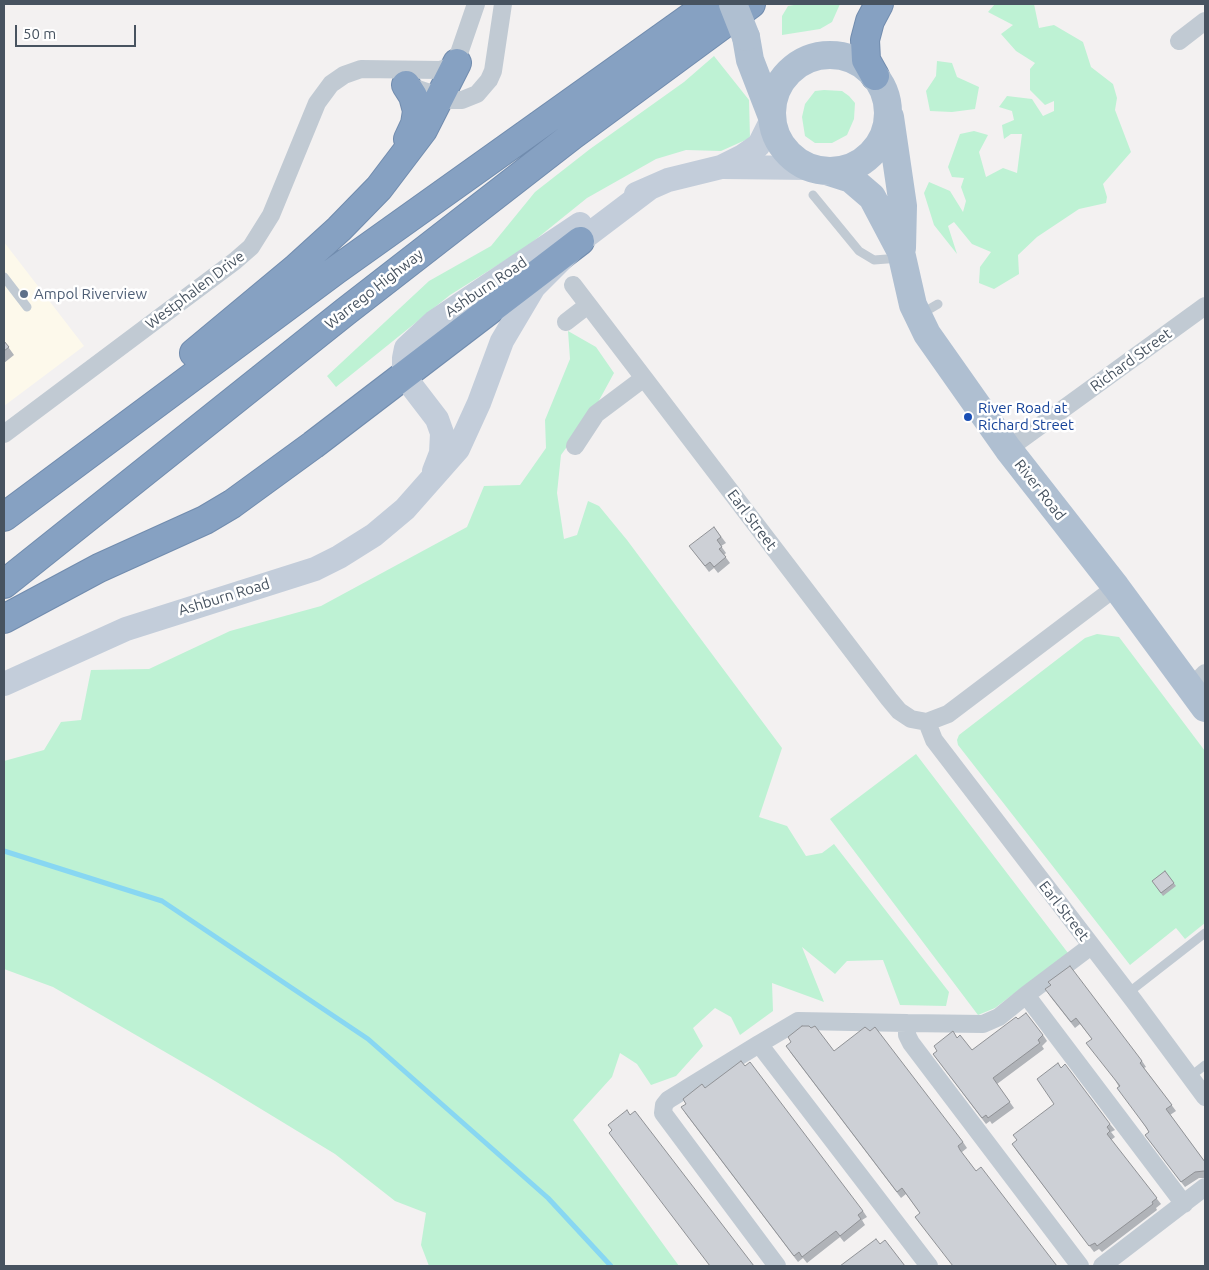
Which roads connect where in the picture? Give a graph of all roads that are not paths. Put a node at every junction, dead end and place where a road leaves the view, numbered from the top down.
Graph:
1 (476, 4) edge
2 (503, 4) edge
3 (709, 4) edge
4 (733, 4) edge
5 (751, 4) edge
6 (879, 4) edge
7 (1205, 21) edge
8 (746, 37) junction
9 (1179, 41) dead end
10 (457, 63) junction
11 (800, 63) junction
12 (372, 68) junction
13 (875, 76) junction
14 (406, 85) junction
15 (441, 98) junction
16 (887, 102) junction
17 (772, 118) junction
18 (721, 167) junction
19 (817, 178) junction
20 (379, 188) junction
21 (650, 188) junction
22 (580, 241) junction
23 (902, 255) junction
24 (4, 276) edge
25 (573, 285) dead end
26 (588, 305) junction
27 (27, 306) dead end
28 (1205, 306) edge
29 (566, 322) dead end
30 (404, 376) junction
31 (644, 378) junction
32 (150, 407) junction
33 (4, 434) edge
34 (575, 446) dead end
35 (1008, 450) junction
36 (428, 484) junction
37 (4, 517) edge
38 (4, 584) edge
39 (1116, 587) junction
40 (4, 619) edge
41 (4, 684) edge
42 (1200, 690) edge
43 (927, 722) junction
44 (1205, 933) edge
45 (1091, 946) junction
46 (1128, 993) junction
47 (1026, 995) junction
48 (907, 1023) junction
49 (759, 1044) junction
50 (1205, 1065) edge
51 (1191, 1076) junction
52 (1205, 1097) edge
53 (1205, 1187) edge
54 (1184, 1204) junction
55 (777, 1266) edge
56 (929, 1266) edge
57 (1080, 1266) edge
58 (1102, 1266) edge

1 - 10 street
2 - 15 street
3 - 32 highway
4 - 8 main road, bridge
5 - 38 highway, Warrego Highway
6 - 13 highway
7 - 9 street
8 - 11 main road
8 - 17 main road
10 - 12 street, Westphalen Drive
10 - 15 highway
11 - 13 main road
11 - 17 main road
12 - 14 street
12 - 33 street, Westphalen Drive
13 - 16 main road
14 - 15 street
14 - 20 highway
15 - 20 highway
16 - 19 main road
16 - 23 main road, River Road
17 - 18 street, Ashburn Road
17 - 19 main road
18 - 19 street, Ashburn Road
18 - 21 street, Ashburn Road
19 - 23 main road, River Road
19 - 23 lane
20 - 32 highway
21 - 22 street, Ashburn Road
21 - 30 street, Ashburn Road
22 - 30 highway
22 - 36 street, Ashburn Road
23 - 35 main road, River Road
24 - 27 lane
25 - 26 street, Earl Street
26 - 29 street
26 - 31 street, Earl Street
28 - 35 street, Richard Street
30 - 36 street, Ashburn Road
30 - 40 highway
31 - 34 street
31 - 43 street, Earl Street
32 - 37 highway
35 - 39 main road, River Road
36 - 41 street, Ashburn Road
39 - 42 main road, River Road
39 - 43 street
43 - 45 street, Earl Street
44 - 46 lane
45 - 46 street, Earl Street
45 - 47 street
46 - 51 street, Earl Street
47 - 48 street
47 - 54 street
48 - 49 street
48 - 57 street
49 - 55 street
49 - 56 street
50 - 51 lane
51 - 52 street, Earl Street
53 - 54 street
54 - 58 street

